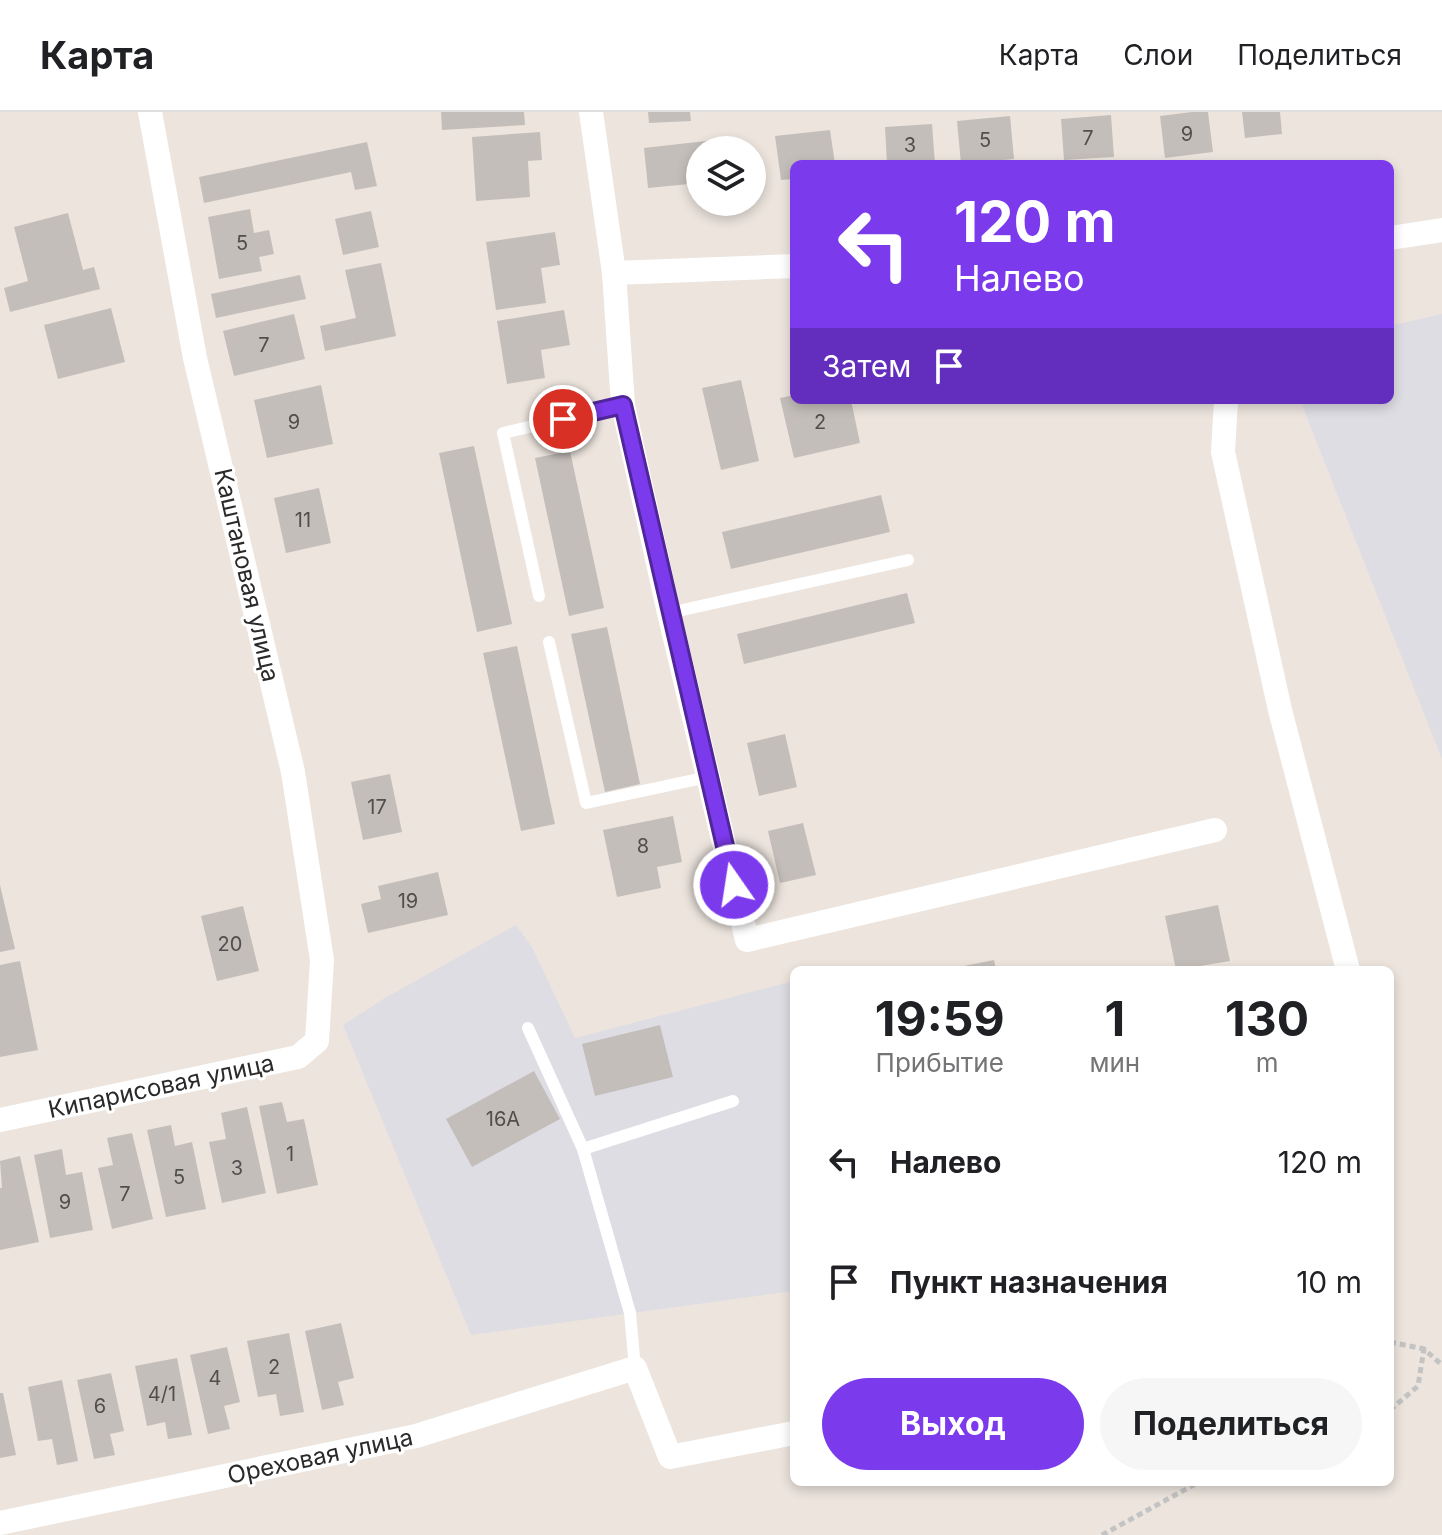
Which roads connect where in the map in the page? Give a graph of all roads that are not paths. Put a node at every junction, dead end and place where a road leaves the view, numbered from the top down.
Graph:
1 (150, 112) edge
2 (591, 112) edge
3 (1442, 230) edge
4 (1394, 237) edge
5 (790, 266) edge
6 (614, 273) junction
7 (1226, 404) edge
8 (623, 405) junction
9 (908, 560) dead end
10 (539, 596) dead end
11 (669, 613) junction
12 (549, 642) dead end
13 (708, 777) junction
14 (1215, 830) dead end
15 (1347, 966) edge
16 (528, 1028) dead end
17 (317, 1041) joint
18 (733, 1101) dead end
19 (0, 1120) edge
20 (583, 1149) junction
21 (635, 1368) junction
22 (790, 1434) edge
23 (0, 1523) edge

1 - 17 street, Каштановая улица
2 - 6 street
3 - 4 street
5 - 6 street
6 - 8 street
7 - 15 street
8 - 10 lane
8 - 11 street
9 - 11 lane
11 - 13 street
12 - 13 lane
13 - 14 street
16 - 20 lane
17 - 19 street, Кипарисовая улица
18 - 20 lane
20 - 21 lane
21 - 22 street
21 - 23 street, Ореховая улица

